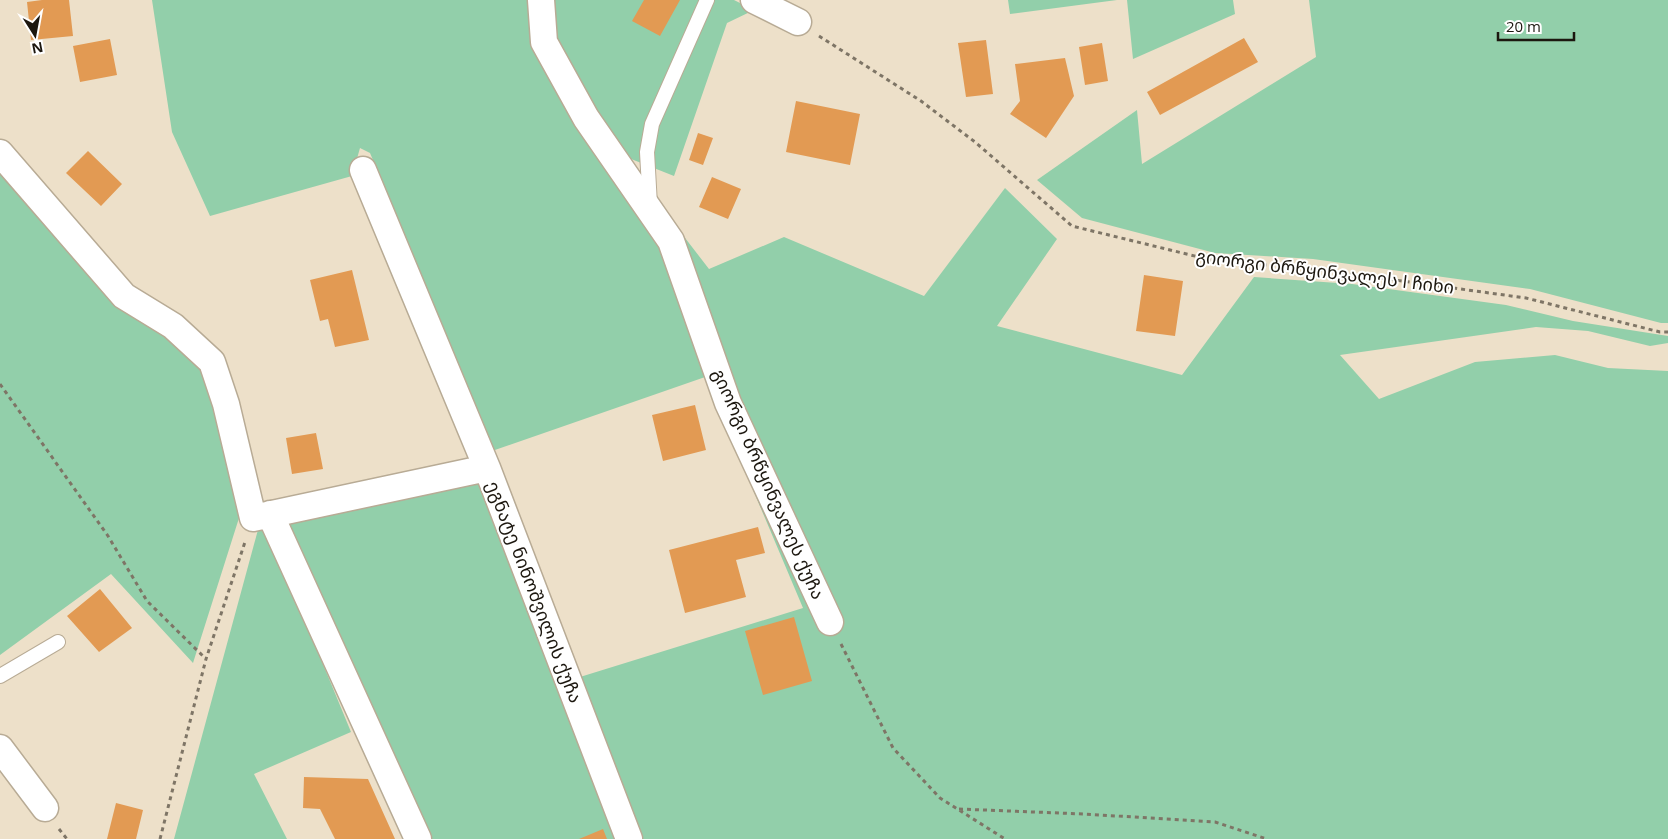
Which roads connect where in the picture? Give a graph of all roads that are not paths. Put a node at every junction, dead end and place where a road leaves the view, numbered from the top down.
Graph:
1 (541, 0) edge
2 (707, 0) edge
3 (754, 0) edge
4 (798, 22) road end
5 (0, 153) edge
6 (363, 170) dead end
7 (650, 210) junction
8 (487, 468) junction
9 (261, 516) junction
10 (830, 622) road end
11 (58, 642) dead end
12 (0, 676) edge
13 (0, 748) edge
14 (44, 808) dead end
15 (418, 839) edge
16 (629, 839) edge

1 - 7 street, გიორგი ბრწყინვალეს ქუჩა
2 - 7 lane
3 - 4 street
5 - 9 street
6 - 8 street
7 - 10 street, გიორგი ბრწყინვალეს ქუჩა
8 - 9 street, ეგნატე ნინოშვილის ქუჩა
8 - 16 street, ეგნატე ნინოშვილის ქუჩა
9 - 15 street
11 - 12 lane
13 - 14 street

